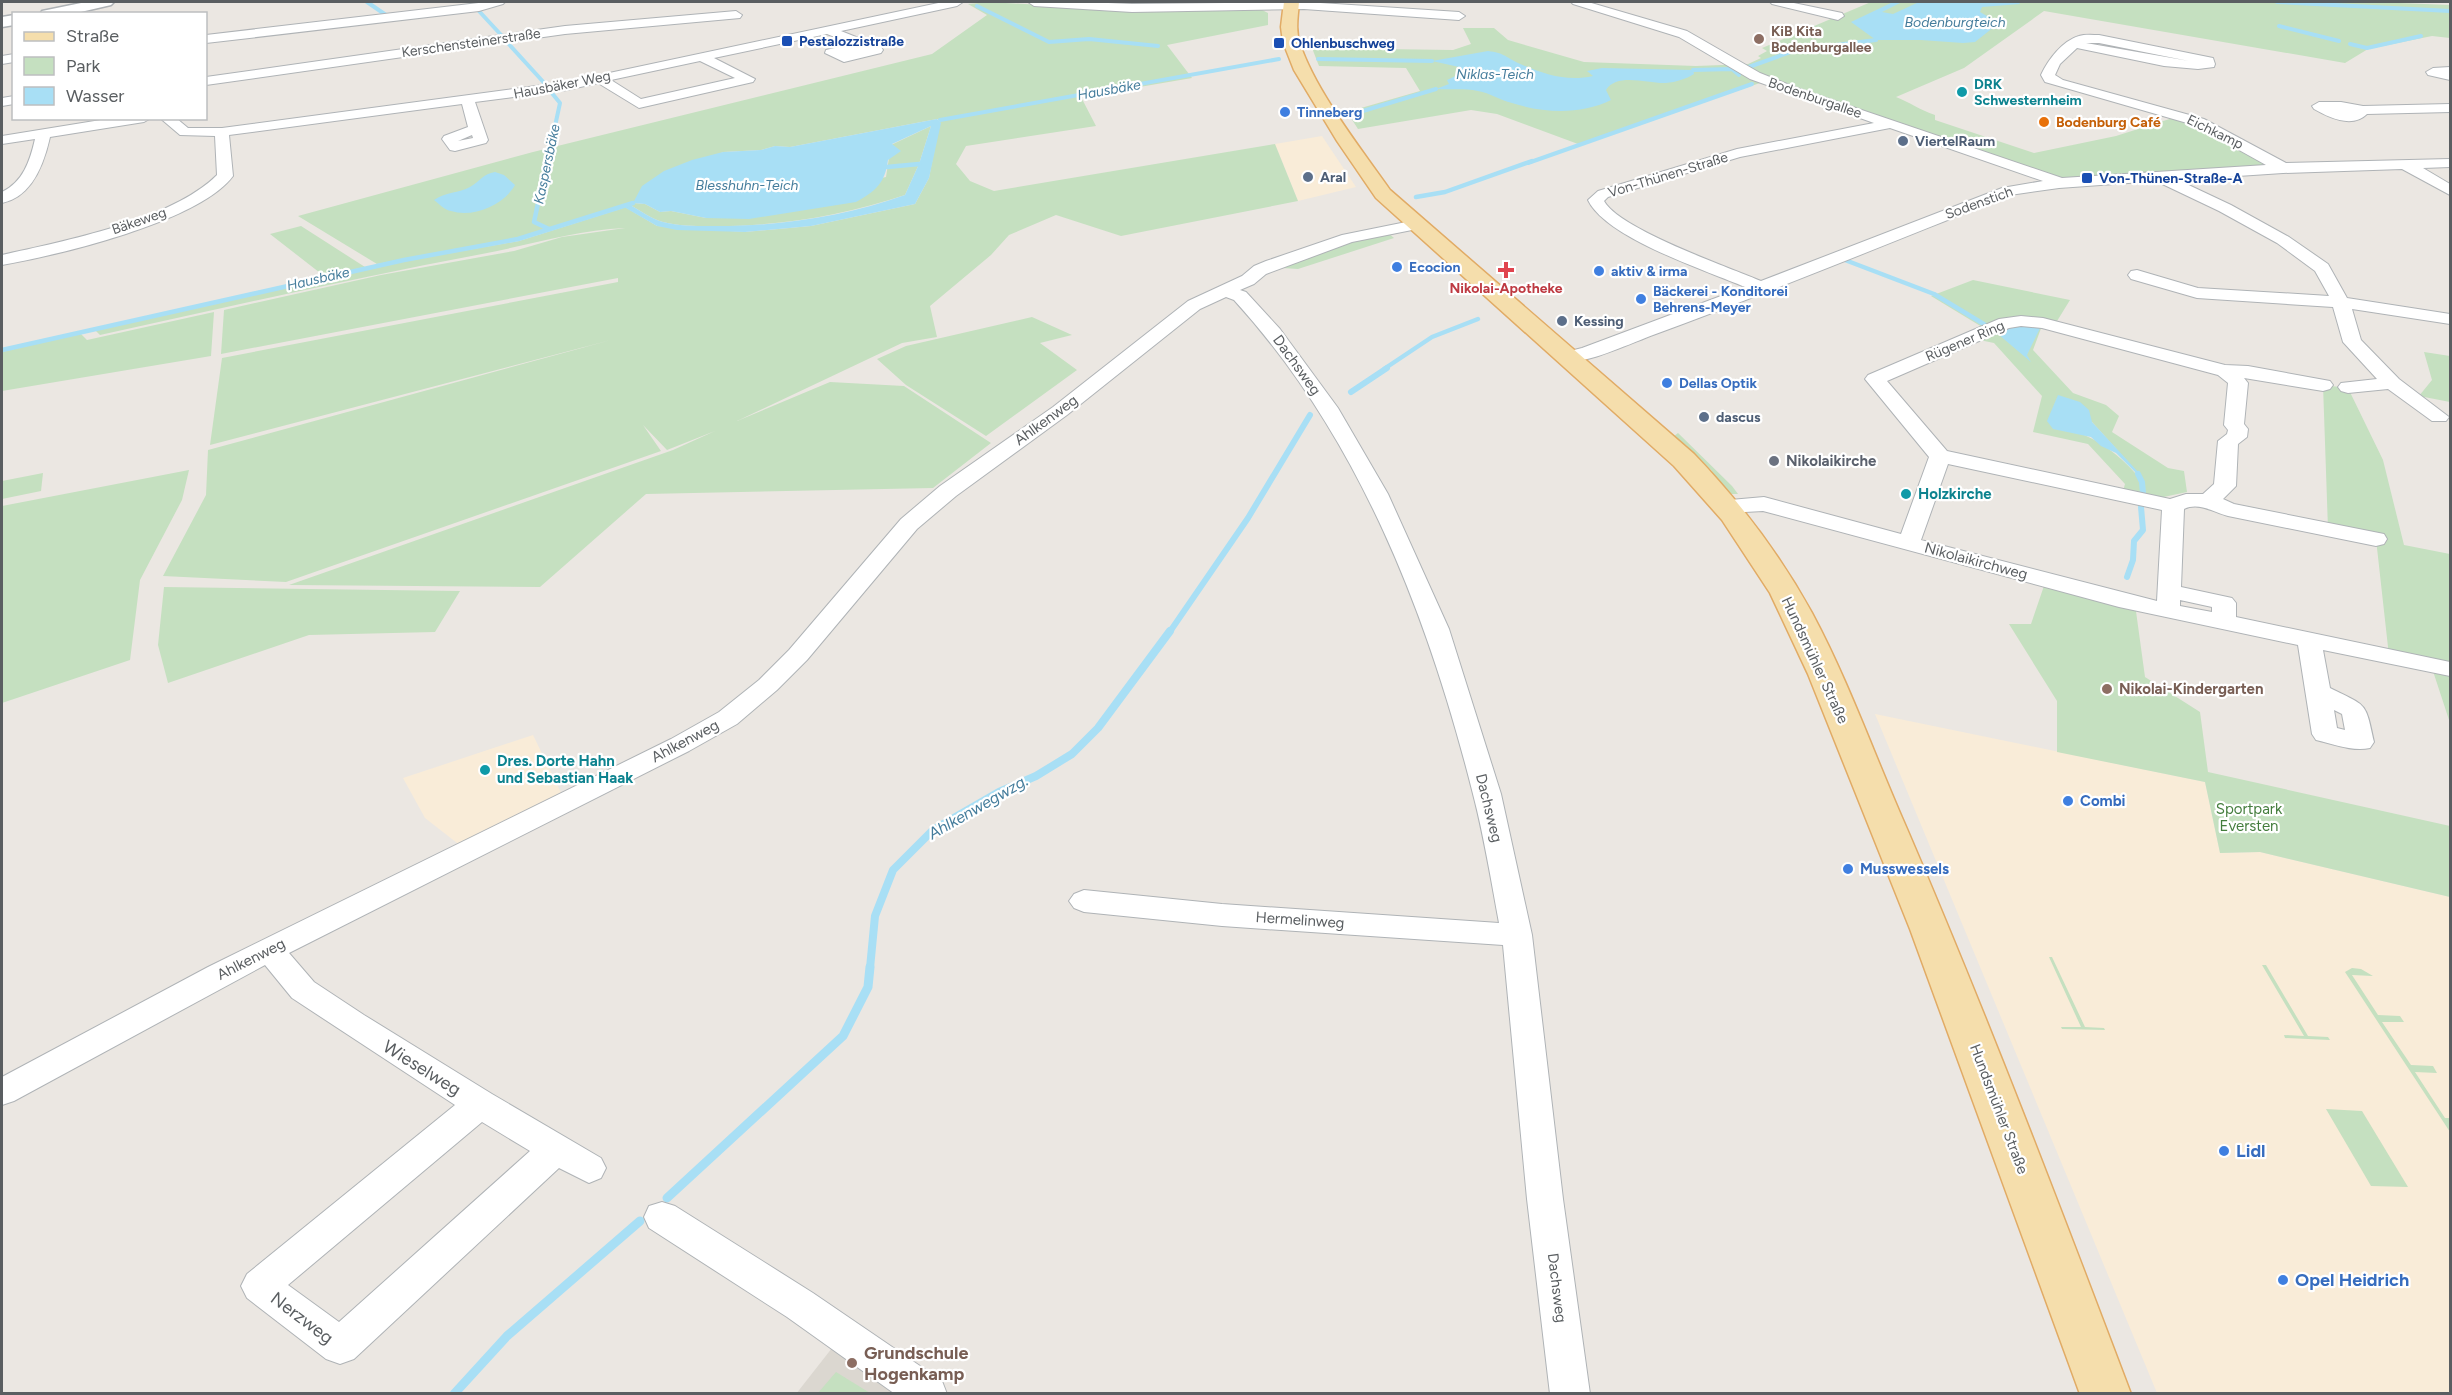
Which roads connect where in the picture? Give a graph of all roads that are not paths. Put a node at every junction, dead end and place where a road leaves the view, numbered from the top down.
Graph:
1 (106, 2) edge
2 (499, 2) edge
3 (739, 2) edge
4 (957, 2) edge
5 (1034, 2) edge
6 (1577, 2) edge
7 (1776, 2) edge
8 (1290, 3) edge
9 (61, 12) edge
10 (284, 14) dead end
11 (736, 15) junction
12 (1459, 16) dead end
13 (1838, 16) dead end
14 (827, 29) junction
15 (287, 30) junction
16 (207, 39) edge
17 (759, 44) junction
18 (2074, 44) junction
19 (864, 45) dead end
20 (702, 57) junction
21 (2451, 71) edge
22 (2451, 76) edge
23 (600, 79) junction
24 (207, 81) edge
25 (468, 101) junction
26 (2451, 108) edge
27 (2363, 110) dead end
28 (131, 120) edge
29 (170, 120) edge
30 (1890, 124) junction
31 (476, 129) dead end
32 (222, 132) junction
33 (43, 134) junction
34 (2, 140) edge
35 (2451, 164) edge
36 (2406, 165) junction
37 (2283, 168) junction
38 (2157, 176) junction
39 (2059, 183) junction
40 (2451, 190) edge
41 (2, 198) edge
42 (1422, 231) junction
43 (1358, 254) dead end
44 (2, 260) edge
45 (1324, 264) dead end
46 (2137, 274) dead end
47 (1236, 285) junction
48 (1759, 287) junction
49 (2341, 302) junction
50 (2451, 319) edge
51 (1569, 357) junction
52 (2225, 371) junction
53 (2392, 383) junction
54 (2323, 385) dead end
55 (2348, 387) dead end
56 (2439, 417) dead end
57 (1940, 456) junction
58 (2209, 500) junction
59 (1727, 506) junction
60 (2173, 506) junction
61 (2376, 539) dead end
62 (1909, 543) junction
63 (2168, 601) junction
64 (2309, 640) junction
65 (2441, 667) edge
66 (2319, 693) dead end
67 (1084, 900) dead end
68 (1517, 935) junction
69 (269, 950) junction
70 (2, 1092) edge
71 (480, 1104) junction
72 (556, 1149) junction
73 (589, 1168) dead end
74 (662, 1217) dead end
75 (928, 1394) edge
76 (1570, 1394) edge
77 (2106, 1394) edge

1 - 9 main road
2 - 15 street
3 - 11 street
4 - 14 street, Hausbäker Weg
5 - 8 street
6 - 30 street, Bodenburgallee
7 - 13 street
8 - 12 street
8 - 42 main road, Hundsmühler Straße
10 - 15 street
11 - 17 street
11 - 24 street, Kerschensteinerstraße
14 - 17 street, Hausbäker Weg
14 - 19 street
15 - 16 street
17 - 20 street, Hausbäker Weg
18 - 18 street
18 - 37 street, Eichkamp
20 - 23 street, Hausbäker Weg
20 - 23 street
21 - 22 street
23 - 25 street, Hausbäker Weg
25 - 31 street
25 - 32 street, Hausbäker Weg
26 - 27 street
28 - 33 street
29 - 32 street, Hausbäker Weg
30 - 39 street, Bodenburgallee
30 - 48 street, Von-Thünen-Straße
32 - 44 street, Bäkeweg
33 - 34 street
33 - 41 street
35 - 36 street, Sodenstich
36 - 37 street, Sodenstich
36 - 40 street
37 - 38 street, Sodenstich
38 - 39 street, Sodenstich
38 - 49 street
39 - 48 street, Sodenstich
42 - 43 street
42 - 47 street, Ahlkenweg
42 - 51 main road, Hundsmühler Straße
45 - 47 street, Ahlkenweg
46 - 49 street
47 - 68 street, Dachsweg
47 - 69 street, Ahlkenweg
48 - 51 street, Sodenstich
49 - 50 street
49 - 53 street
51 - 59 main road, Hundsmühler Straße
52 - 54 street, Rügener Ring
52 - 57 street, Rügener Ring
52 - 58 street
53 - 55 street
53 - 56 street
57 - 60 street
57 - 62 street
58 - 60 street
58 - 61 street
59 - 62 street, Nikolaikirchweg
59 - 77 main road, Hundsmühler Straße
60 - 63 street
62 - 63 street, Nikolaikirchweg
63 - 64 street, Nikolaikirchweg
64 - 65 street, Nikolaikirchweg
64 - 66 street
67 - 68 street, Hermelinweg
68 - 76 street, Dachsweg
69 - 70 street, Ahlkenweg
69 - 71 street, Wieselweg
71 - 72 street, Wieselweg
71 - 72 street, Nerzweg
72 - 73 street, Wieselweg
74 - 75 street

